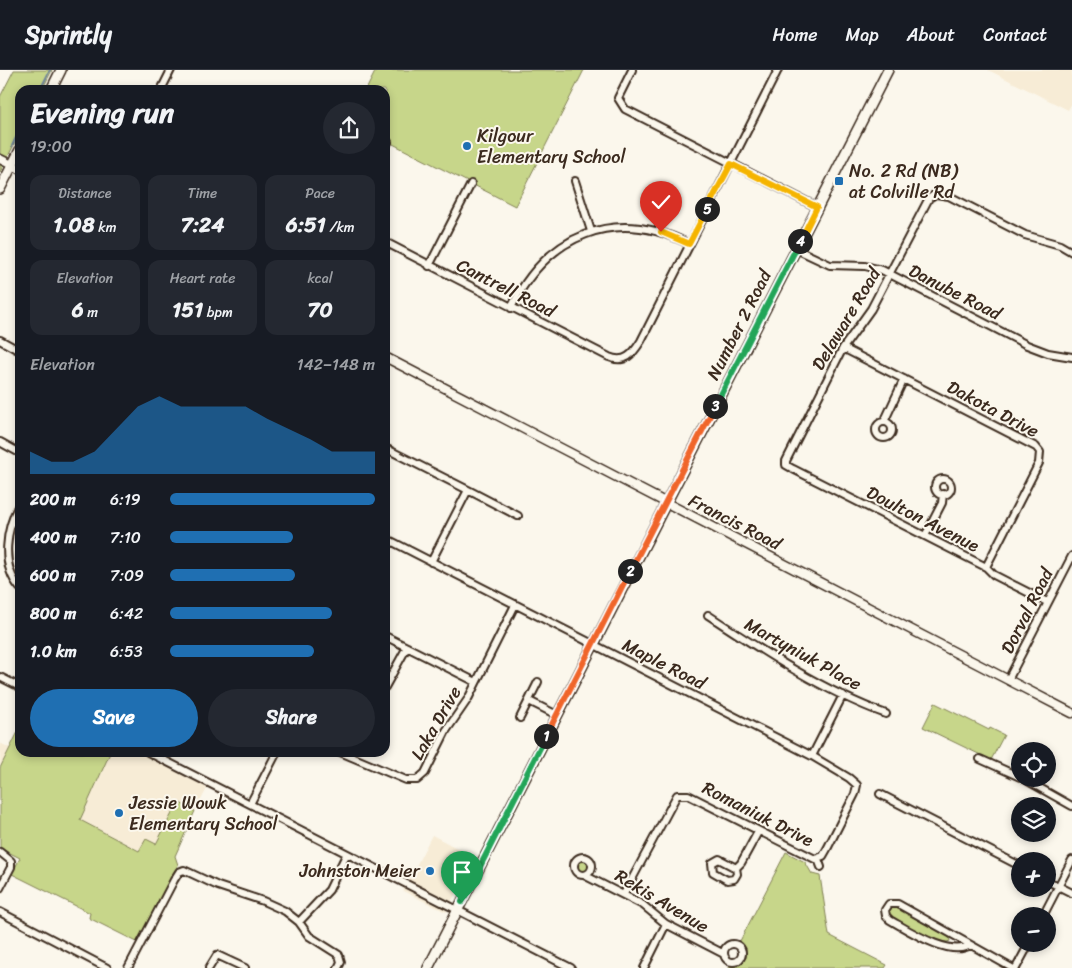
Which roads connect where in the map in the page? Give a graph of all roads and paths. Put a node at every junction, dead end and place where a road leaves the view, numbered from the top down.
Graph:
1 (61, 70) edge
2 (171, 70) edge
3 (632, 70) edge
4 (778, 70) edge
5 (888, 70) edge
6 (54, 85) edge
7 (164, 85) edge
8 (0, 159) edge
9 (731, 164) junction
10 (15, 166) edge
11 (15, 168) edge
12 (575, 181) dead end
13 (471, 184) dead end
14 (0, 189) edge
15 (817, 207) junction
16 (591, 231) junction
17 (689, 244) junction
18 (390, 245) edge
19 (796, 249) junction
20 (1072, 252) edge
21 (429, 266) junction
22 (890, 275) junction
23 (511, 308) junction
24 (0, 340) edge
25 (15, 348) edge
26 (843, 348) junction
27 (1072, 357) edge
28 (390, 360) edge
29 (904, 379) junction
30 (884, 422) dead end
31 (0, 442) edge
32 (15, 450) edge
33 (390, 451) edge
34 (786, 463) joint
35 (468, 490) junction
36 (943, 494) dead end
37 (666, 502) junction
38 (15, 513) edge
39 (518, 516) dead end
40 (925, 536) junction
41 (390, 541) edge
42 (1072, 556) edge
43 (431, 562) junction
44 (986, 567) junction
45 (15, 581) edge
46 (1047, 602) junction
47 (515, 605) junction
48 (708, 615) dead end
49 (390, 638) edge
50 (593, 644) junction
51 (407, 647) junction
52 (0, 677) edge
53 (390, 678) edge
54 (1008, 680) junction
55 (476, 682) junction
56 (538, 682) dead end
57 (15, 684) edge
58 (843, 695) junction
59 (529, 701) junction
60 (1072, 713) edge
61 (886, 714) dead end
62 (557, 715) junction
63 (520, 718) dead end
64 (812, 756) junction
65 (158, 757) edge
66 (274, 757) edge
67 (352, 757) edge
68 (980, 759) dead end
69 (1011, 773) edge
70 (849, 778) joint
71 (1038, 787) edge
72 (880, 794) dead end
73 (250, 804) junction
74 (1072, 806) edge
75 (758, 832) junction
76 (0, 852) edge
77 (346, 855) junction
78 (818, 859) junction
79 (1072, 860) edge
80 (1011, 861) edge
81 (821, 867) dead end
82 (736, 868) dead end
83 (584, 874) dead end
84 (1058, 886) junction
85 (0, 888) edge
86 (1072, 893) edge
87 (624, 894) junction
88 (1048, 907) edge
89 (457, 910) junction
90 (0, 912) edge
91 (299, 922) junction
92 (666, 924) junction
93 (970, 945) junction
94 (1024, 952) edge
95 (724, 954) dead end
96 (107, 968) edge
97 (128, 968) edge
98 (209, 968) edge
99 (244, 968) edge
100 (338, 968) edge
101 (428, 968) edge
102 (571, 968) edge
103 (644, 968) edge
104 (1014, 968) edge

1 - 6 main road
2 - 7 street
3 - 9 street
4 - 9 street
5 - 15 main road, Number 2 Road
8 - 10 street
9 - 15 street
9 - 17 street
11 - 14 main road
12 - 16 street
13 - 21 street
15 - 19 main road, Number 2 Road
16 - 17 street
16 - 23 street
17 - 23 street, Cantrell Road
18 - 21 street, Cantrell Road
19 - 22 street, Danube Road
19 - 37 main road, Number 2 Road
20 - 22 street, Delaware Road
21 - 23 street, Cantrell Road
22 - 26 street, Delaware Road
22 - 27 street, Danube Road
24 - 25 street
26 - 29 street, Dakota Drive
26 - 34 street, Delaware Road
28 - 37 street, Francis Road
29 - 30 street
29 - 44 street, Dakota Drive
31 - 32 street
33 - 35 street
34 - 40 street, Doulton Avenue
35 - 39 street
35 - 43 street
36 - 40 street
37 - 50 main road, Number 2 Road
37 - 54 street, Francis Road
38 - 45 street
40 - 44 street, Doulton Avenue
41 - 43 street, Maple Road
42 - 46 street, Dorval Road
43 - 47 street, Maple Road
44 - 46 street, Doulton Avenue
46 - 54 street, Dorval Road
47 - 50 street, Maple Road
47 - 55 street, Laka Drive
48 - 58 street, Martyniuk Place
49 - 51 street
50 - 62 main road, Number 2 Road
50 - 64 street, Maple Road
51 - 53 street
51 - 55 street
52 - 57 street
54 - 60 street, Francis Road
55 - 67 street, Laka Drive
56 - 59 street
58 - 61 street, Martyniuk Place
58 - 64 street
59 - 62 street
59 - 63 street
62 - 89 main road, Number 2 Road
64 - 70 street, Maple Road
65 - 73 street
66 - 73 street
68 - 69 street
70 - 78 street, Romaniuk Drive
71 - 74 street
72 - 80 street
73 - 77 street
75 - 78 street, Romaniuk Drive
75 - 82 street
75 - 87 street, Romaniuk Drive
76 - 85 street
77 - 89 street
77 - 91 street
78 - 81 street, Romaniuk Drive
79 - 84 street
83 - 87 street, Rekis Avenue
84 - 86 street
84 - 88 street
87 - 92 street, Rekis Avenue
89 - 101 main road, Number 2 Road
89 - 102 street
90 - 96 street
91 - 97 street
91 - 100 street
92 - 95 street, Rekis Avenue
92 - 103 street
93 - 93 street
93 - 104 street
94 - 104 street
98 - 99 street

